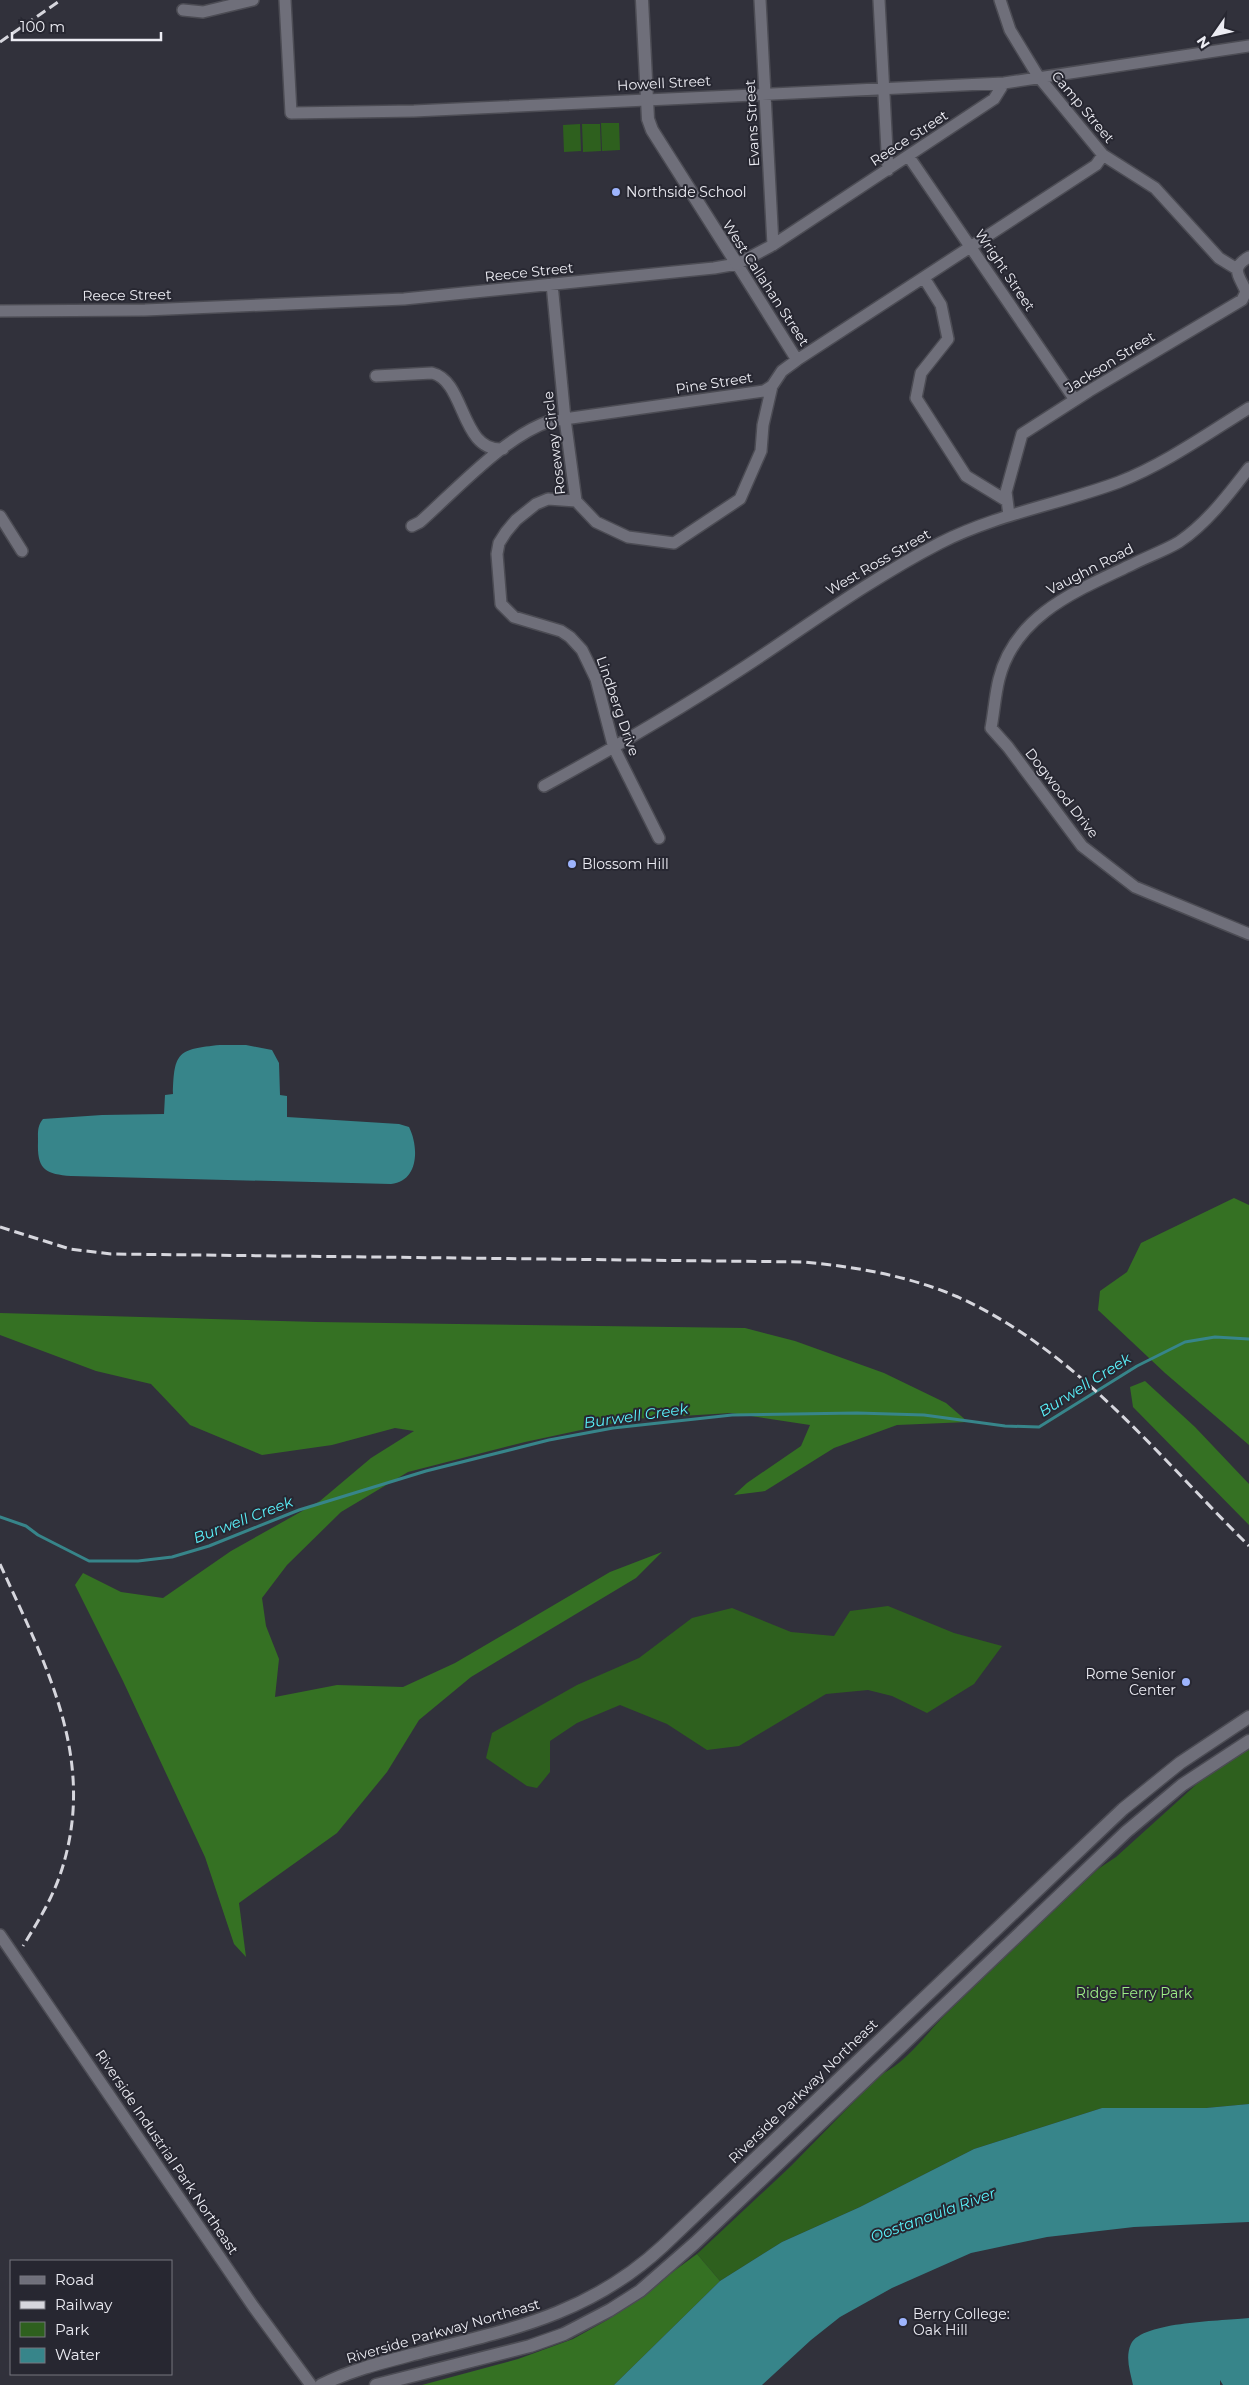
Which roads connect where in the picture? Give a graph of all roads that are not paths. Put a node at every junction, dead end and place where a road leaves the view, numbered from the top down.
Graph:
1 (253, 0) edge
2 (285, 0) edge
3 (642, 0) edge
4 (760, 0) edge
5 (879, 0) edge
6 (1000, 0) edge
7 (183, 10) dead end
8 (1249, 46) edge
9 (1038, 76) junction
10 (1004, 83) junction
11 (883, 88) junction
12 (765, 93) junction
13 (647, 100) junction
14 (1103, 155) junction
15 (909, 157) junction
16 (888, 170) junction
17 (773, 244) junction
18 (971, 246) junction
19 (1249, 257) edge
20 (737, 264) junction
21 (1237, 269) junction
22 (924, 278) junction
23 (552, 284) junction
24 (0, 311) edge
25 (797, 360) junction
26 (376, 376) dead end
27 (772, 386) junction
28 (1075, 400) junction
29 (1249, 408) edge
30 (566, 419) junction
31 (503, 449) junction
32 (1249, 468) edge
33 (576, 500) junction
34 (1007, 502) junction
35 (1009, 515) junction
36 (0, 516) edge
37 (412, 526) dead end
38 (22, 551) dead end
39 (991, 728) joint
40 (614, 748) junction
41 (544, 786) dead end
42 (658, 838) dead end
43 (1249, 934) edge
44 (1249, 1717) edge
45 (1249, 1741) edge
46 (0, 1935) edge
47 (311, 2385) edge
48 (321, 2385) edge
49 (376, 2385) edge

1 - 7 street
2 - 13 street, Howell Street
3 - 13 main road, West Callahan Street
4 - 12 street, Evans Street
5 - 11 street
6 - 9 street, Camp Street
8 - 9 street, Howell Street
9 - 10 street, Howell Street
9 - 14 street, Camp Street
10 - 11 street, Howell Street
10 - 15 street, Reece Street
11 - 12 street, Howell Street
11 - 16 street
12 - 13 street, Howell Street
12 - 17 street, Evans Street
13 - 20 main road, West Callahan Street
14 - 18 street, Pine Street
14 - 21 street, Camp Street
15 - 16 street, Reece Street
15 - 18 street, Wright Street
16 - 17 street, Reece Street
17 - 20 street, Reece Street
18 - 22 street, Pine Street
18 - 28 street, Wright Street
19 - 21 street
20 - 23 street, Reece Street
20 - 25 street, West Callahan Street
21 - 28 street, Jackson Street
22 - 25 street, Pine Street
22 - 34 street
23 - 24 street, Reece Street
23 - 30 street, Roseway Circle
25 - 27 street, Pine Street
26 - 31 street
27 - 30 street, Pine Street
27 - 33 street, Roseway Circle
28 - 34 street, Jackson Street
29 - 35 street, West Ross Street
30 - 31 street, Pine Street
30 - 33 street, Roseway Circle
31 - 37 street, Pine Street
32 - 39 street, Vaughn Road
33 - 40 street, Lindberg Drive
34 - 35 street, Jackson Street
35 - 40 street, West Ross Street
36 - 38 street
39 - 43 street, Dogwood Drive
40 - 41 street, West Ross Street
40 - 42 street, Lindberg Drive
44 - 48 main road, Riverside Parkway Northeast
45 - 49 main road
46 - 47 street, Riverside Industrial Park Northeast

